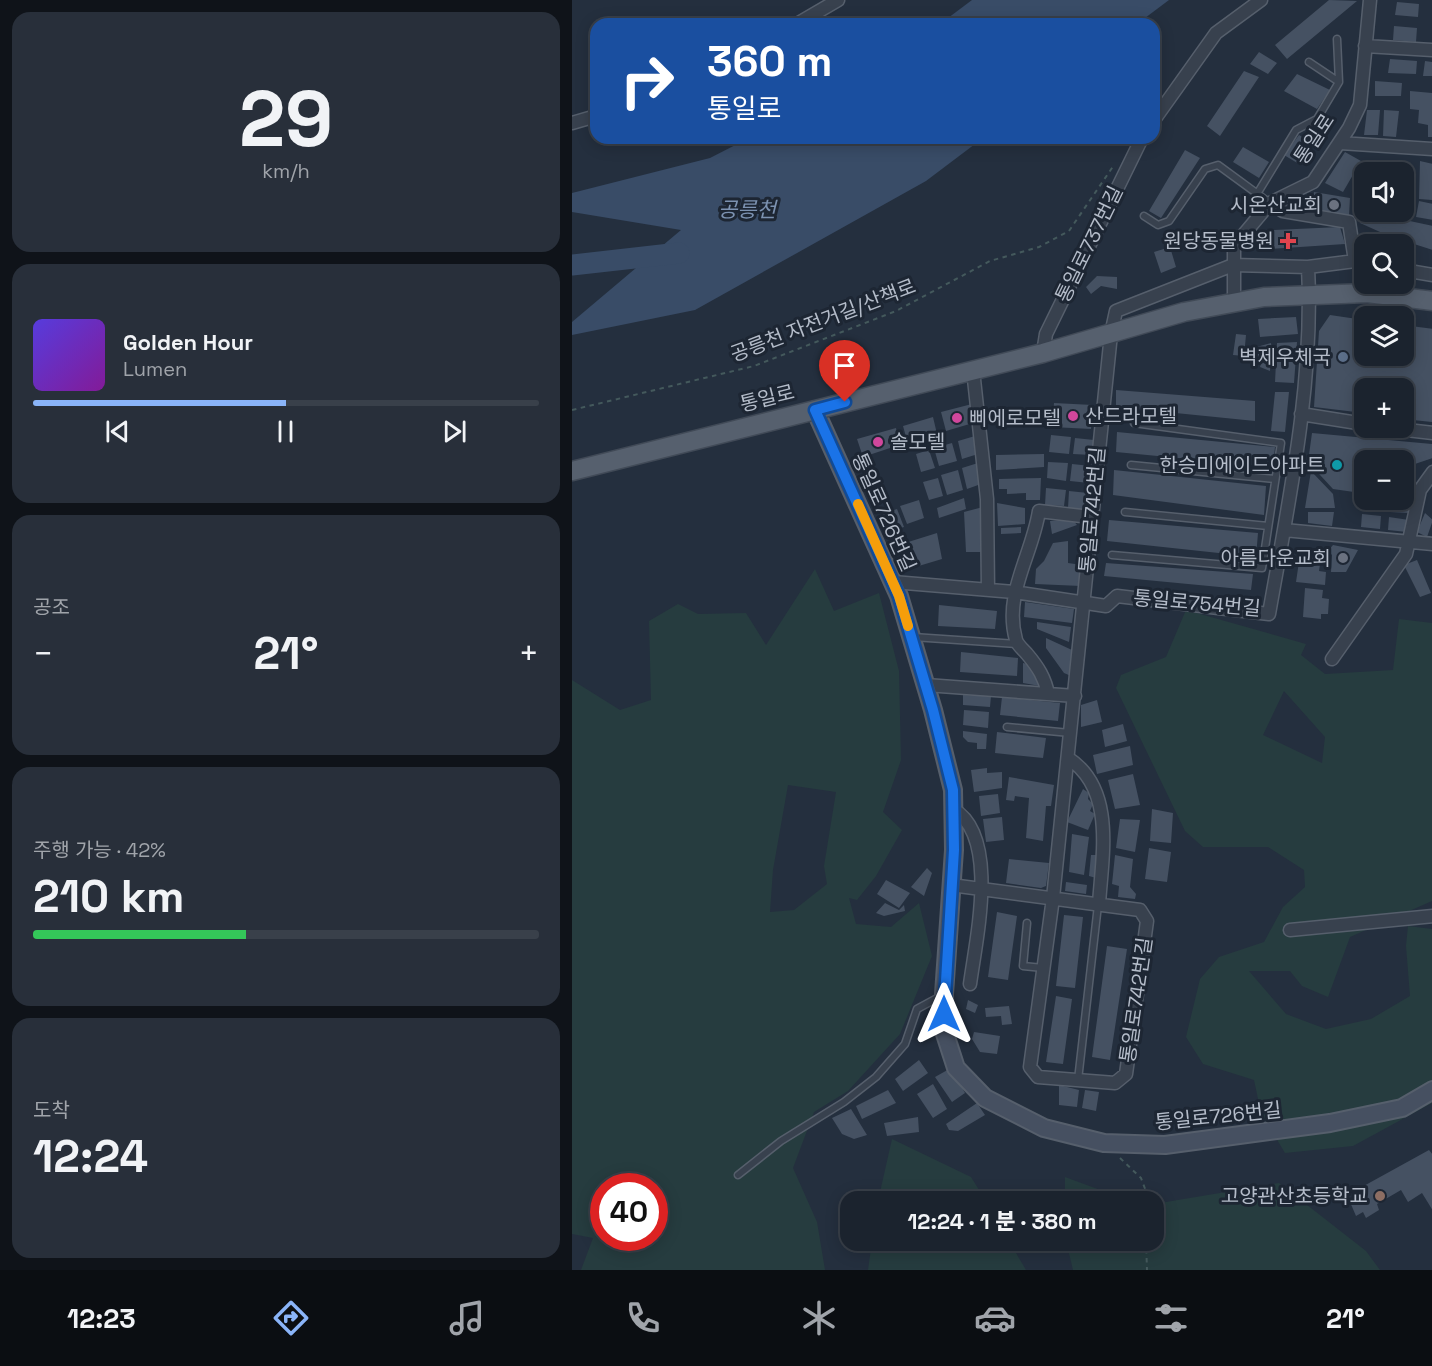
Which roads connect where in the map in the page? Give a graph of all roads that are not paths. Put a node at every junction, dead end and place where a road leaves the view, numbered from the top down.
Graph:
1 (838, 0) edge
2 (1261, 0) edge
3 (1370, 0) edge
4 (807, 18) edge
5 (1337, 39) dead end
6 (1366, 46) junction
7 (1433, 50) edge
8 (1309, 62) dead end
9 (1339, 82) junction
10 (1160, 112) edge
11 (590, 118) edge
12 (572, 123) edge
13 (1340, 143) junction
14 (1139, 144) edge
15 (1433, 149) edge
16 (1256, 194) junction
17 (1270, 203) junction
18 (1144, 216) dead end
19 (1354, 240) edge
20 (1354, 263) edge
21 (1233, 265) junction
22 (1308, 267) junction
23 (1414, 272) edge
24 (1433, 275) edge
25 (1309, 296) junction
26 (1433, 301) edge
27 (1234, 303) junction
28 (1111, 334) junction
29 (1043, 353) junction
30 (973, 370) junction
31 (815, 410) junction
32 (1301, 414) junction
33 (1354, 422) edge
34 (1134, 423) dead end
35 (1414, 431) edge
36 (1433, 433) edge
37 (1279, 450) junction
38 (1297, 452) junction
39 (1131, 465) dead end
40 (572, 471) edge
41 (1433, 472) edge
42 (1275, 479) junction
43 (1125, 512) dead end
44 (1090, 517) junction
45 (1268, 526) junction
46 (1284, 530) junction
47 (1411, 542) junction
48 (1433, 544) edge
49 (1112, 555) dead end
50 (893, 582) junction
51 (988, 590) junction
52 (1014, 592) junction
53 (1085, 604) junction
54 (911, 637) junction
55 (1017, 644) junction
56 (1332, 659) dead end
57 (926, 685) junction
58 (1048, 694) junction
59 (1074, 696) junction
60 (1007, 727) dead end
61 (1071, 733) junction
62 (1068, 758) junction
63 (953, 809) junction
64 (952, 885) junction
65 (982, 889) junction
66 (1053, 898) junction
67 (1098, 904) junction
68 (1433, 916) edge
69 (1027, 923) dead end
70 (1290, 930) dead end
71 (1043, 968) junction
72 (970, 984) dead end
73 (944, 994) junction
74 (1078, 1080) junction
75 (1433, 1090) edge
76 (738, 1175) dead end

1 - 4 street
2 - 10 street
3 - 6 street, 통일로
5 - 9 lane
6 - 7 street
6 - 13 street, 통일로
8 - 9 lane
9 - 16 lane
11 - 12 street
13 - 15 street
13 - 17 street, 통일로
14 - 29 street, 통일로737번길
16 - 17 lane
16 - 18 lane
17 - 19 street
17 - 21 street, 통일로
20 - 22 street
21 - 22 street
21 - 27 street, 통일로
21 - 28 street
22 - 25 street, 통일로754번길
23 - 24 street
25 - 26 main road, 통일로
25 - 27 main road, 통일로
25 - 32 street, 통일로754번길
27 - 28 main road, 통일로
28 - 29 main road, 통일로
28 - 44 street, 통일로742번길
29 - 30 main road, 통일로
30 - 31 main road, 통일로
30 - 51 street
31 - 40 main road, 통일로
31 - 50 street, 통일로726번길
32 - 33 street
32 - 38 street, 통일로754번길
34 - 37 lane
35 - 36 street
37 - 38 lane
37 - 42 lane
38 - 46 street, 통일로754번길
39 - 42 lane
41 - 47 street
42 - 45 lane
43 - 45 lane
44 - 52 street
44 - 53 street, 통일로742번길
45 - 49 lane
46 - 47 street
46 - 53 street, 통일로754번길
47 - 48 street
47 - 56 street
50 - 51 street
50 - 54 street, 통일로726번길
51 - 52 street
52 - 53 street
52 - 55 street
53 - 59 street, 통일로742번길
54 - 55 lane
54 - 57 street, 통일로726번길
55 - 58 street
57 - 58 street
57 - 63 street, 통일로726번길
58 - 59 street
59 - 61 street, 통일로742번길
60 - 61 lane
61 - 62 street, 통일로742번길
62 - 66 street, 통일로742번길
62 - 67 street
63 - 64 street, 통일로726번길
63 - 65 street
64 - 65 street
64 - 73 street, 통일로726번길
65 - 66 street
65 - 72 street
66 - 67 street, 통일로742번길
66 - 71 street, 통일로742번길
67 - 74 lane
67 - 74 street, 통일로742번길
68 - 70 street
69 - 71 lane
71 - 74 street, 통일로742번길
73 - 75 street, 통일로726번길
73 - 76 lane

